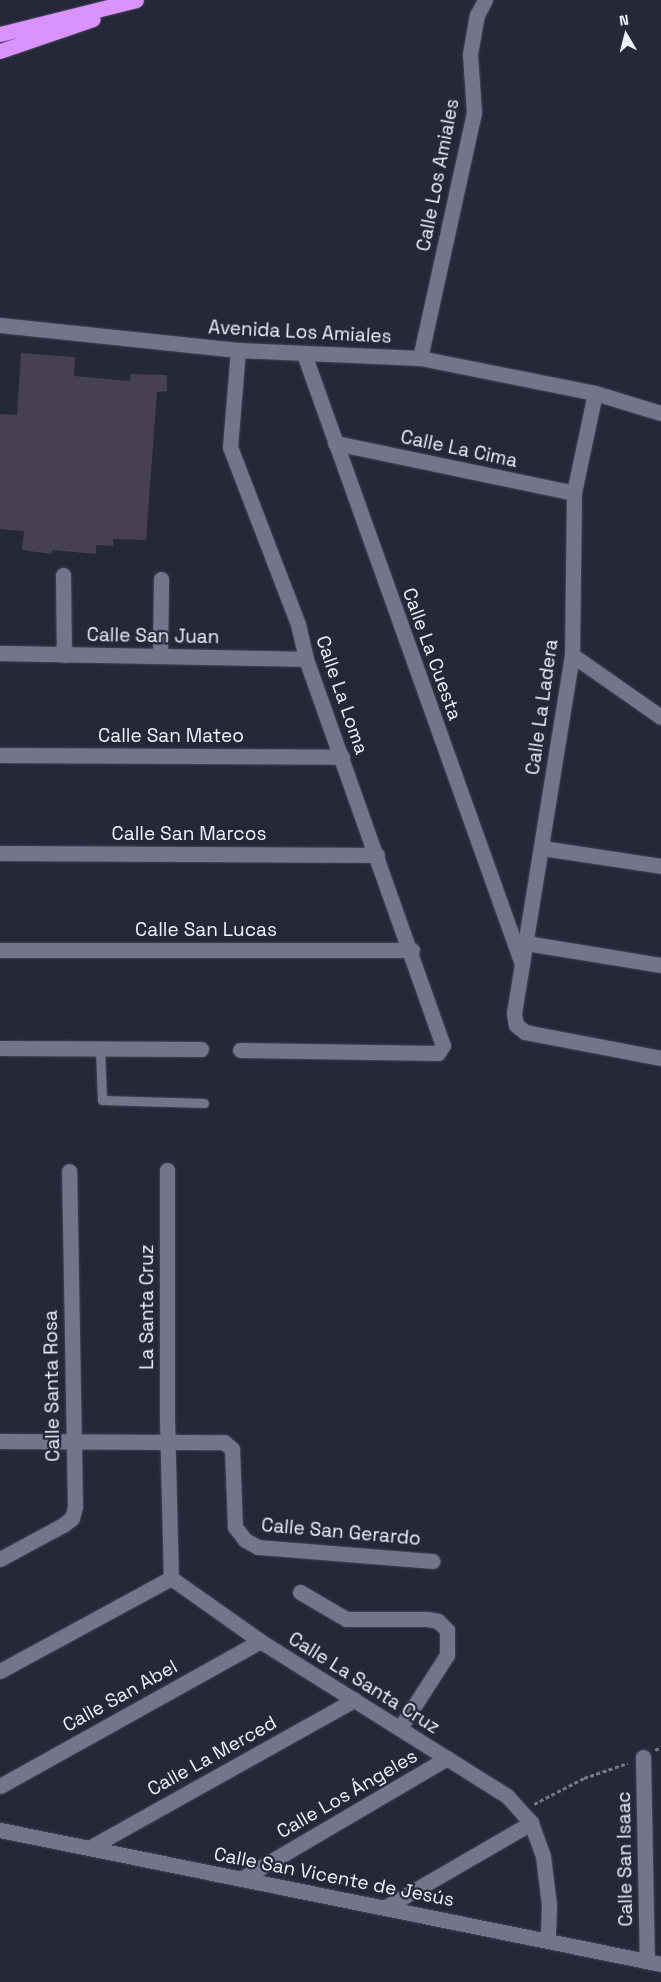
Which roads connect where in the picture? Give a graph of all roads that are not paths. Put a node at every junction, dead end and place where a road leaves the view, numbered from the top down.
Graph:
1 (136, 0) edge
2 (485, 0) edge
3 (114, 7) junction
4 (0, 34) edge
5 (0, 50) edge
6 (0, 325) edge
7 (238, 350) junction
8 (304, 354) junction
9 (420, 358) junction
10 (595, 393) junction
11 (661, 413) edge
12 (335, 443) junction
13 (574, 494) junction
14 (63, 575) dead end
15 (160, 579) dead end
16 (0, 653) edge
17 (64, 655) junction
18 (160, 655) junction
19 (572, 655) junction
20 (306, 659) junction
21 (661, 717) edge
22 (0, 755) edge
23 (342, 757) junction
24 (542, 848) junction
25 (0, 853) edge
26 (377, 855) junction
27 (661, 866) edge
28 (526, 943) junction
29 (0, 950) edge
30 (412, 950) junction
31 (661, 965) edge
32 (522, 967) junction
33 (0, 1048) edge
34 (100, 1048) junction
35 (201, 1050) dead end
36 (240, 1050) dead end
37 (661, 1058) edge
38 (204, 1103) dead end
39 (167, 1170) dead end
40 (69, 1171) dead end
41 (0, 1441) edge
42 (73, 1442) junction
43 (167, 1443) junction
44 (0, 1559) edge
45 (432, 1560) dead end
46 (171, 1578) junction
47 (300, 1592) dead end
48 (260, 1641) junction
49 (0, 1672) edge
50 (354, 1700) junction
51 (400, 1728) junction
52 (643, 1757) road end
53 (447, 1758) junction
54 (0, 1786) edge
55 (531, 1823) junction
56 (0, 1830) edge
57 (89, 1848) junction
58 (241, 1879) junction
59 (386, 1908) junction
60 (548, 1941) junction
61 (654, 1962) edge

1 - 3 highway
2 - 9 street, Calle Los Amiales
3 - 4 highway
3 - 5 highway
6 - 7 street, Avenida Los Amiales
7 - 8 street, Avenida Los Amiales
7 - 20 street, Calle La Loma
8 - 9 street, Avenida Los Amiales
8 - 12 street, Calle La Cuesta
9 - 10 street, Avenida Los Amiales
10 - 11 street, Avenida Los Amiales
10 - 13 street, Calle La Ladera
12 - 13 street, Calle La Cima
12 - 32 street, Calle La Cuesta
13 - 19 street, Calle La Ladera
14 - 17 street
15 - 18 street
16 - 17 street, Calle San Juan
17 - 18 street, Calle San Juan
18 - 20 street, Calle San Juan
19 - 21 street
19 - 24 street, Calle La Ladera
20 - 23 street, Calle La Loma
22 - 23 street, Calle San Mateo
23 - 26 street, Calle La Loma
24 - 27 street
24 - 28 street, Calle La Ladera
25 - 26 street, Calle San Marcos
26 - 30 street, Calle La Loma
28 - 31 street
28 - 32 street, Calle La Ladera
29 - 30 street, Calle San Lucas
30 - 36 street, Calle La Loma
32 - 37 street, Calle La Ladera
33 - 34 street
34 - 35 street
34 - 38 lane
39 - 43 street, La Santa Cruz
40 - 42 street, Calle Santa Rosa
41 - 42 street
42 - 43 street
42 - 44 street, Calle Santa Rosa
43 - 45 street, Calle San Gerardo
43 - 46 street
46 - 48 street, Calle La Santa Cruz
46 - 49 street
47 - 51 street
48 - 50 street, Calle La Santa Cruz
48 - 54 street, Calle San Abel
50 - 51 street, Calle La Santa Cruz
50 - 57 street, Calle La Merced
51 - 53 street, Calle La Santa Cruz
52 - 61 street, Calle San Isaac
53 - 55 street, Calle La Santa Cruz
53 - 58 street, Calle Los Ángeles
55 - 59 street
55 - 60 street, Calle La Santa Cruz
56 - 57 street, Calle San Vicente de Jesús
57 - 58 street, Calle San Vicente de Jesús
58 - 59 street, Calle San Vicente de Jesús
59 - 60 street, Calle San Vicente de Jesús
60 - 61 street, Calle San Vicente de Jesús

